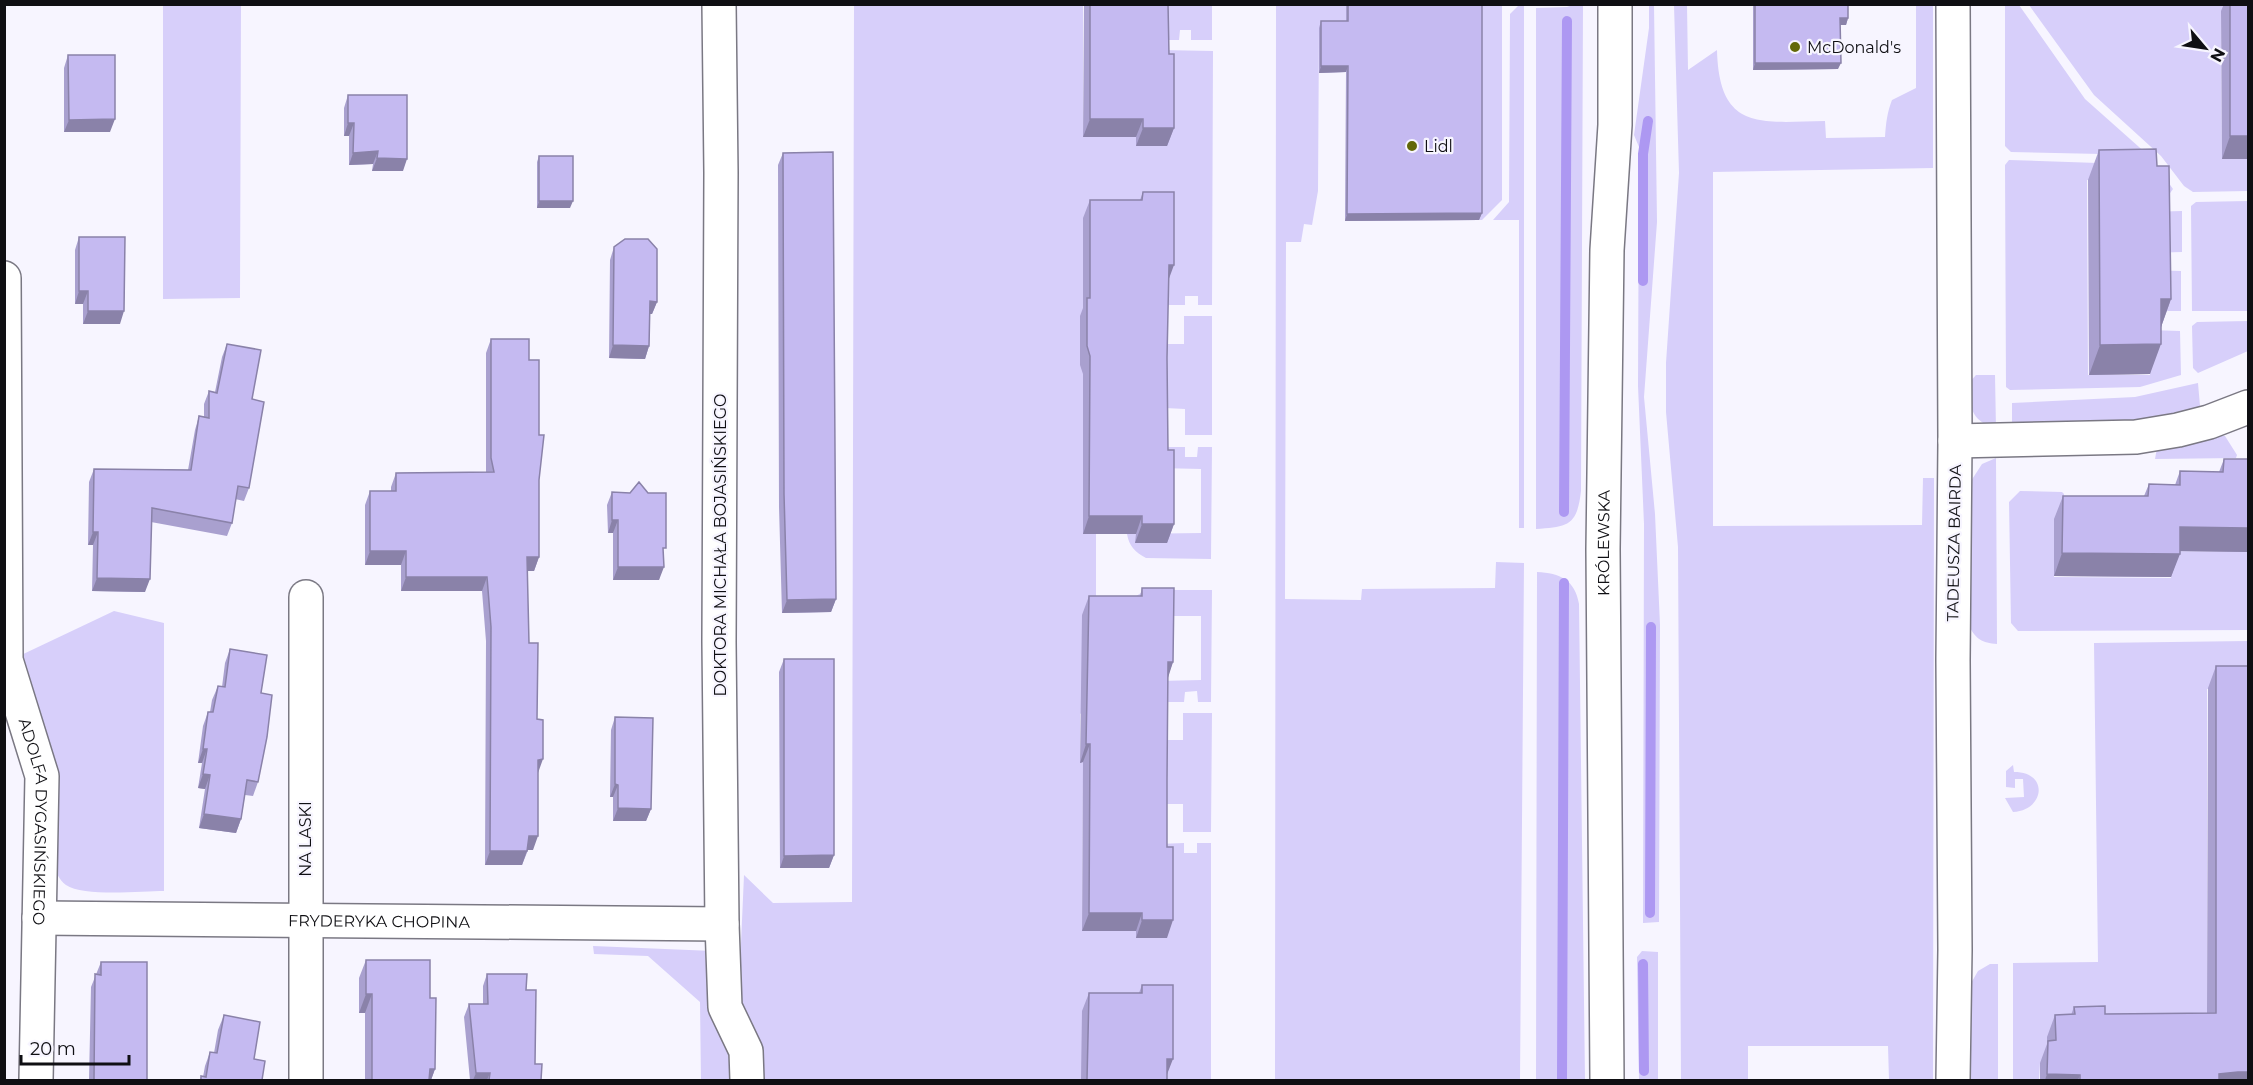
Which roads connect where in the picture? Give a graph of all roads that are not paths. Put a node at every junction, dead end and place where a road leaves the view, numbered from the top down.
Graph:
1 (719, 4) edge
2 (1615, 4) edge
3 (1953, 4) edge
4 (4, 278) edge
5 (2248, 407) edge
6 (1955, 441) junction
7 (306, 597) dead end
8 (39, 918) junction
9 (305, 920) junction
10 (722, 924) junction
11 (36, 1080) edge
12 (306, 1080) edge
13 (747, 1080) edge
14 (1607, 1080) edge
15 (1953, 1080) edge

1 - 10 street, DOKTORA MICHAŁA BOJASIŃSKIEGO
2 - 14 street, KRÓLEWSKA
3 - 6 street, TADEUSZA BAIRDA
4 - 8 street, ADOLFA DYGASIŃSKIEGO
5 - 6 street
6 - 15 street, TADEUSZA BAIRDA
7 - 9 street, NA LASKI
8 - 9 street, FRYDERYKA CHOPINA
8 - 11 street, ADOLFA DYGASIŃSKIEGO
9 - 10 street, FRYDERYKA CHOPINA
9 - 12 street, NA LASKI
10 - 13 street, DOKTORA MICHAŁA BOJASIŃSKIEGO

